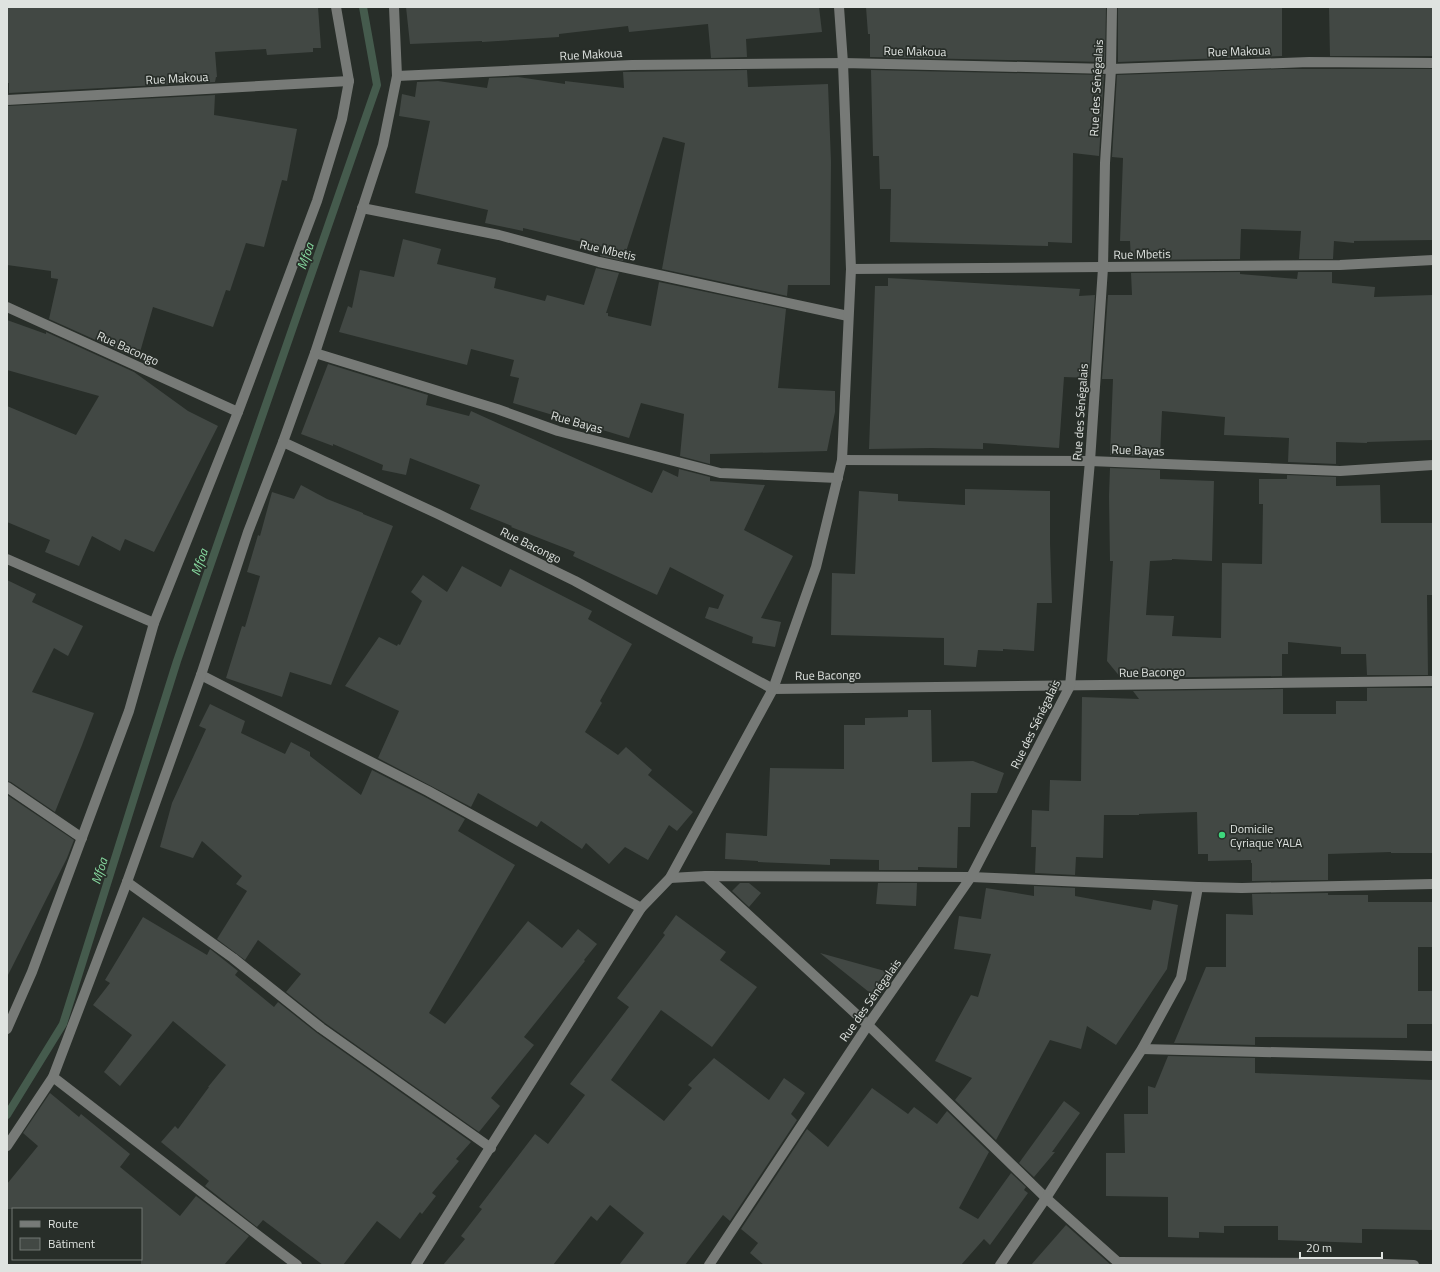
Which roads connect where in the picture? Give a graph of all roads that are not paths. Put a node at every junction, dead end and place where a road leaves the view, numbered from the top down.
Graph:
1 (336, 7) edge
2 (394, 7) edge
3 (840, 7) edge
4 (1112, 7) edge
5 (843, 63) junction
6 (1433, 63) edge
7 (1111, 69) junction
8 (397, 76) junction
9 (349, 81) junction
10 (7, 100) edge
11 (362, 208) junction
12 (1433, 260) edge
13 (1103, 268) junction
14 (851, 269) junction
15 (7, 307) edge
16 (848, 316) junction
17 (315, 353) junction
18 (238, 412) junction
19 (283, 442) junction
20 (842, 460) junction
21 (1090, 461) junction
22 (1433, 465) edge
23 (838, 478) junction
24 (7, 559) edge
25 (154, 623) junction
26 (201, 674) junction
27 (1433, 681) edge
28 (1070, 686) junction
29 (773, 689) junction
30 (7, 787) edge
31 (82, 838) junction
32 (706, 876) junction
33 (670, 878) junction
34 (971, 878) junction
35 (127, 882) junction
36 (1433, 884) edge
37 (1198, 887) junction
38 (641, 908) junction
39 (868, 1025) junction
40 (7, 1029) edge
41 (1142, 1049) junction
42 (1433, 1056) edge
43 (54, 1077) junction
44 (7, 1146) edge
45 (491, 1148) junction
46 (1046, 1198) junction
47 (1120, 1264) edge
48 (297, 1265) edge
49 (416, 1265) edge
50 (709, 1265) edge
51 (1000, 1265) edge
52 (1414, 1265) edge

1 - 9 street
2 - 8 street
3 - 5 street
4 - 7 street, Rue des Sénégalais
5 - 7 street, Rue Makoua
5 - 8 street, Rue Makoua
5 - 14 street
6 - 7 street, Rue Makoua
7 - 13 street, Rue des Sénégalais
8 - 11 street
9 - 10 street, Rue Makoua
9 - 18 street
11 - 16 street, Rue Mbetis
11 - 17 street
12 - 13 street, Rue Mbetis
13 - 14 street, Rue Mbetis
13 - 21 street, Rue des Sénégalais
14 - 16 street
15 - 18 street, Rue Bacongo
16 - 20 street
17 - 19 street
17 - 23 street, Rue Bayas
18 - 25 street
19 - 26 street
19 - 29 street, Rue Bacongo
20 - 21 street, Rue Bayas
20 - 23 street
21 - 22 street, Rue Bayas
21 - 28 street, Rue des Sénégalais
23 - 29 street
24 - 25 street
25 - 31 street
26 - 35 street
26 - 38 street
27 - 28 street, Rue Bacongo
28 - 29 street, Rue Bacongo
28 - 34 street, Rue des Sénégalais
29 - 33 street
30 - 31 street
31 - 40 street
32 - 33 street
32 - 34 street
32 - 39 street
33 - 38 street
34 - 37 street
34 - 39 street, Rue des Sénégalais
35 - 43 street
35 - 45 street
36 - 37 street
37 - 41 street
38 - 45 street
39 - 46 street
39 - 50 street, Rue des Sénégalais
41 - 42 street
41 - 46 street
43 - 44 street
43 - 48 street
45 - 49 street
46 - 47 street
46 - 51 street
47 - 52 street

